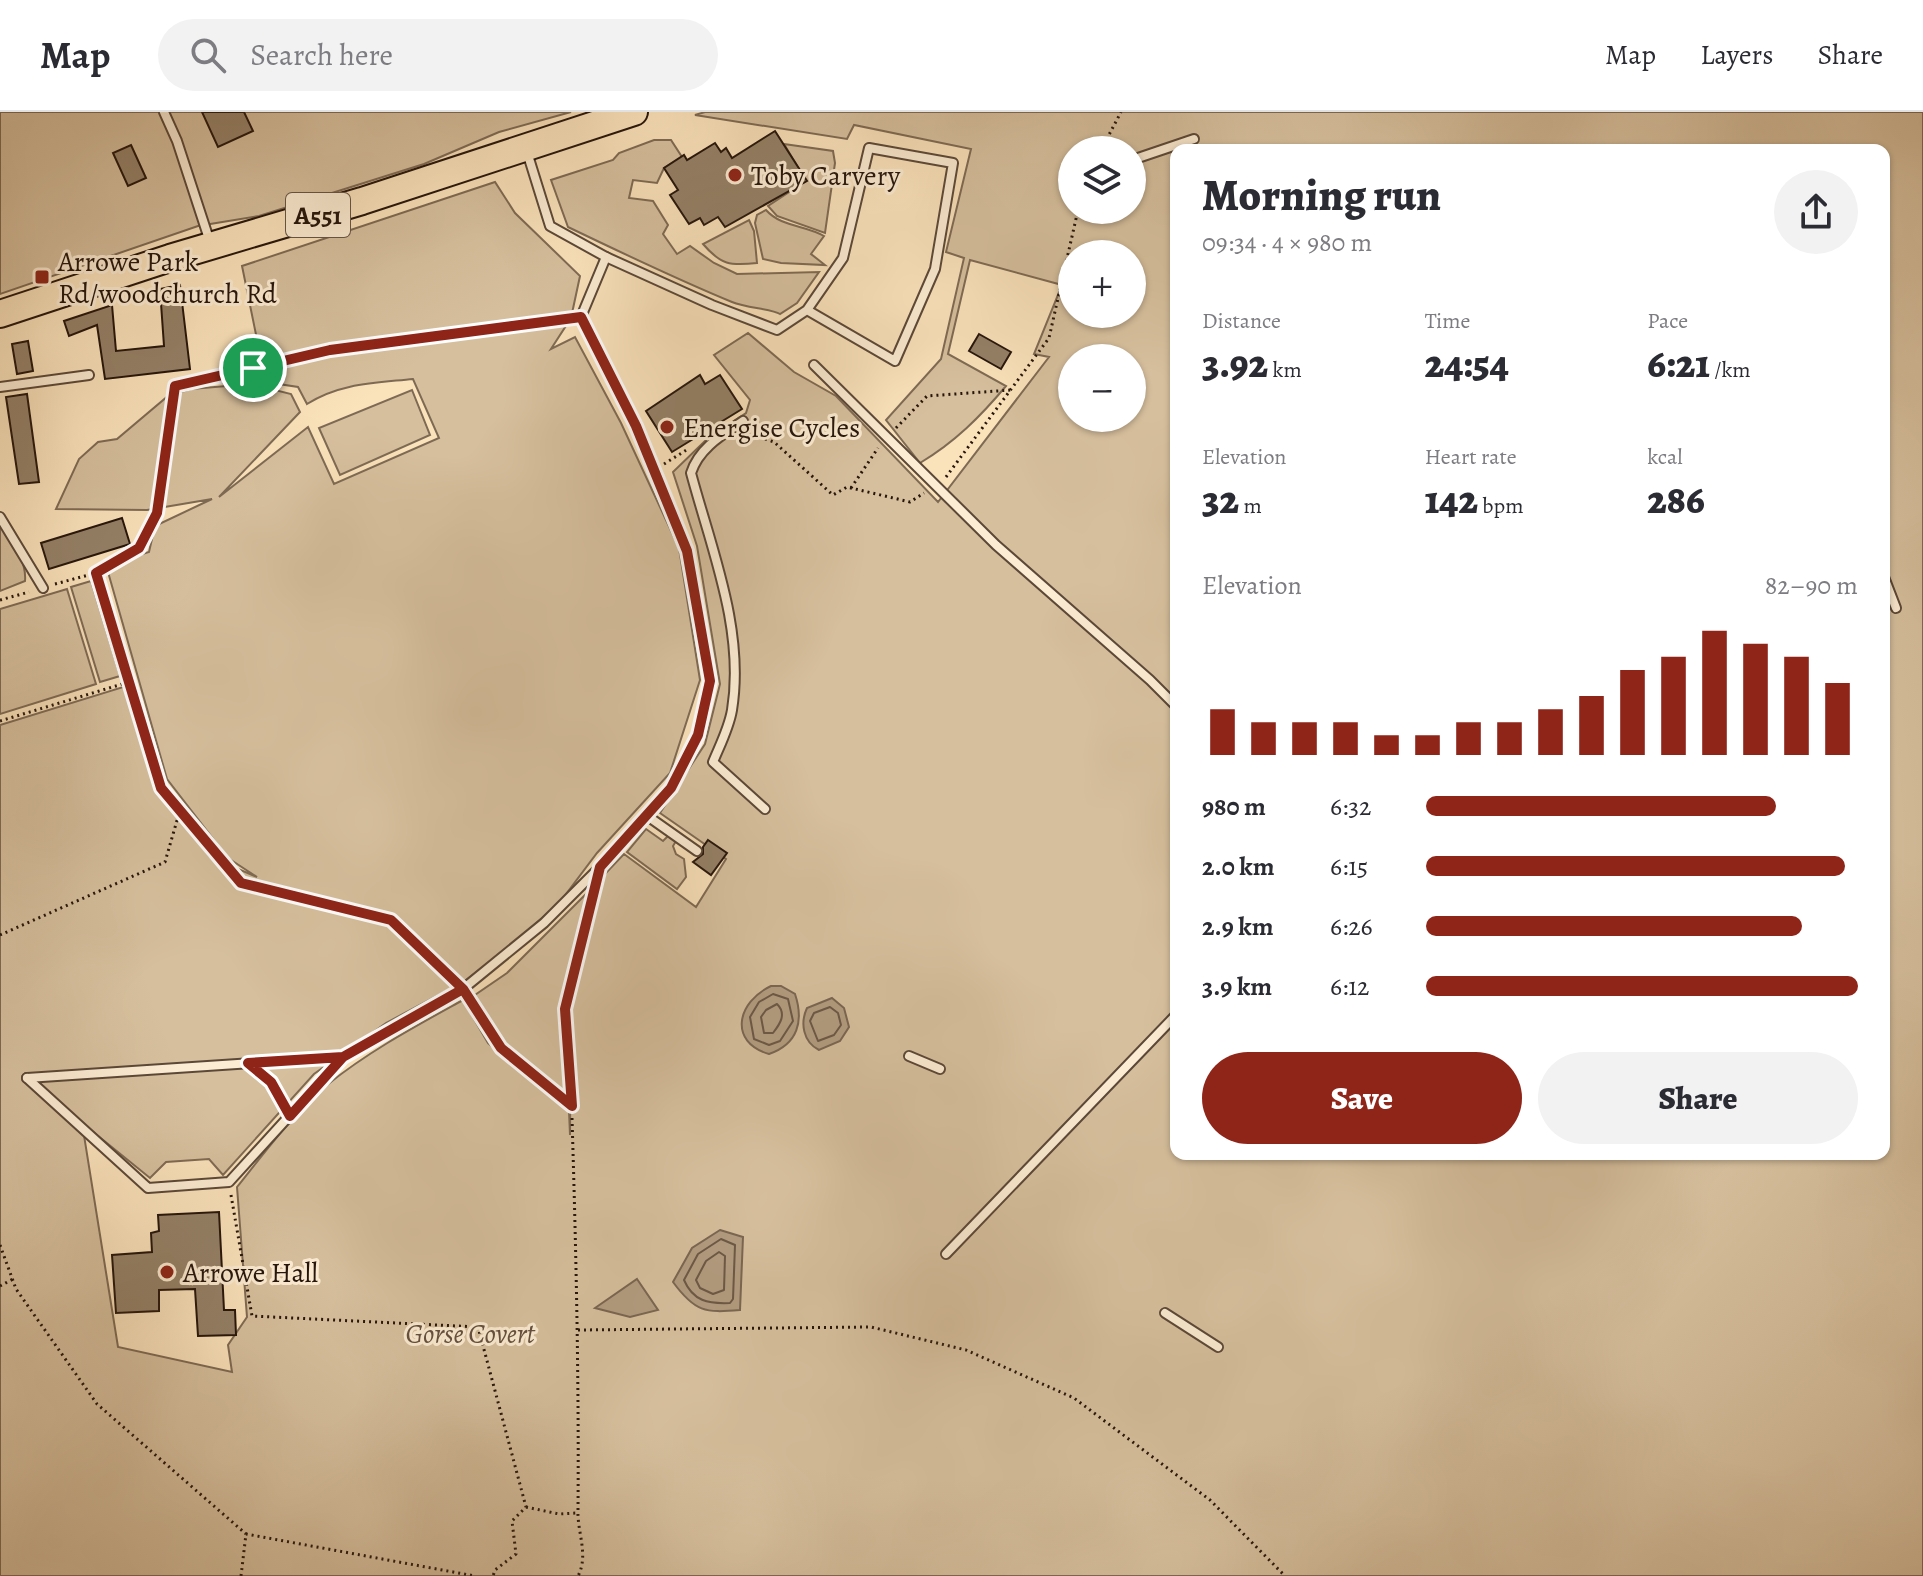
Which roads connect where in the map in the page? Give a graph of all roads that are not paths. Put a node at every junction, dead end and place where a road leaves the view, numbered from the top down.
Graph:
1 (164, 112) edge
2 (634, 112) edge
3 (1194, 139) dead end
4 (1179, 144) edge
5 (525, 147) junction
6 (1170, 147) edge
7 (1146, 155) edge
8 (211, 247) junction
9 (606, 257) junction
10 (807, 310) junction
11 (0, 314) edge
12 (814, 365) dead end
13 (89, 375) dead end
14 (0, 387) edge
15 (743, 421) dead end
16 (0, 517) edge
17 (43, 588) road end
18 (1890, 592) edge
19 (1896, 608) dead end
20 (1170, 700) edge
21 (765, 809) dead end
22 (646, 815) junction
23 (697, 851) dead end
24 (600, 867) junction
25 (1170, 1021) edge
26 (909, 1056) dead end
27 (343, 1057) junction
28 (940, 1069) dead end
29 (572, 1106) road end
30 (946, 1254) dead end
31 (1165, 1313) dead end
32 (1218, 1347) dead end

1 - 8 lane
2 - 5 main road, A551
3 - 4 lane
5 - 8 main road, A551
5 - 9 lane
6 - 7 lane
8 - 11 main road, A551
9 - 10 lane
9 - 22 lane
10 - 10 lane
12 - 20 lane
13 - 14 lane
15 - 21 lane
16 - 17 lane
18 - 19 lane
22 - 23 lane
22 - 24 lane
24 - 27 lane
24 - 29 lane
25 - 30 lane
26 - 28 lane
27 - 27 lane
31 - 32 lane

